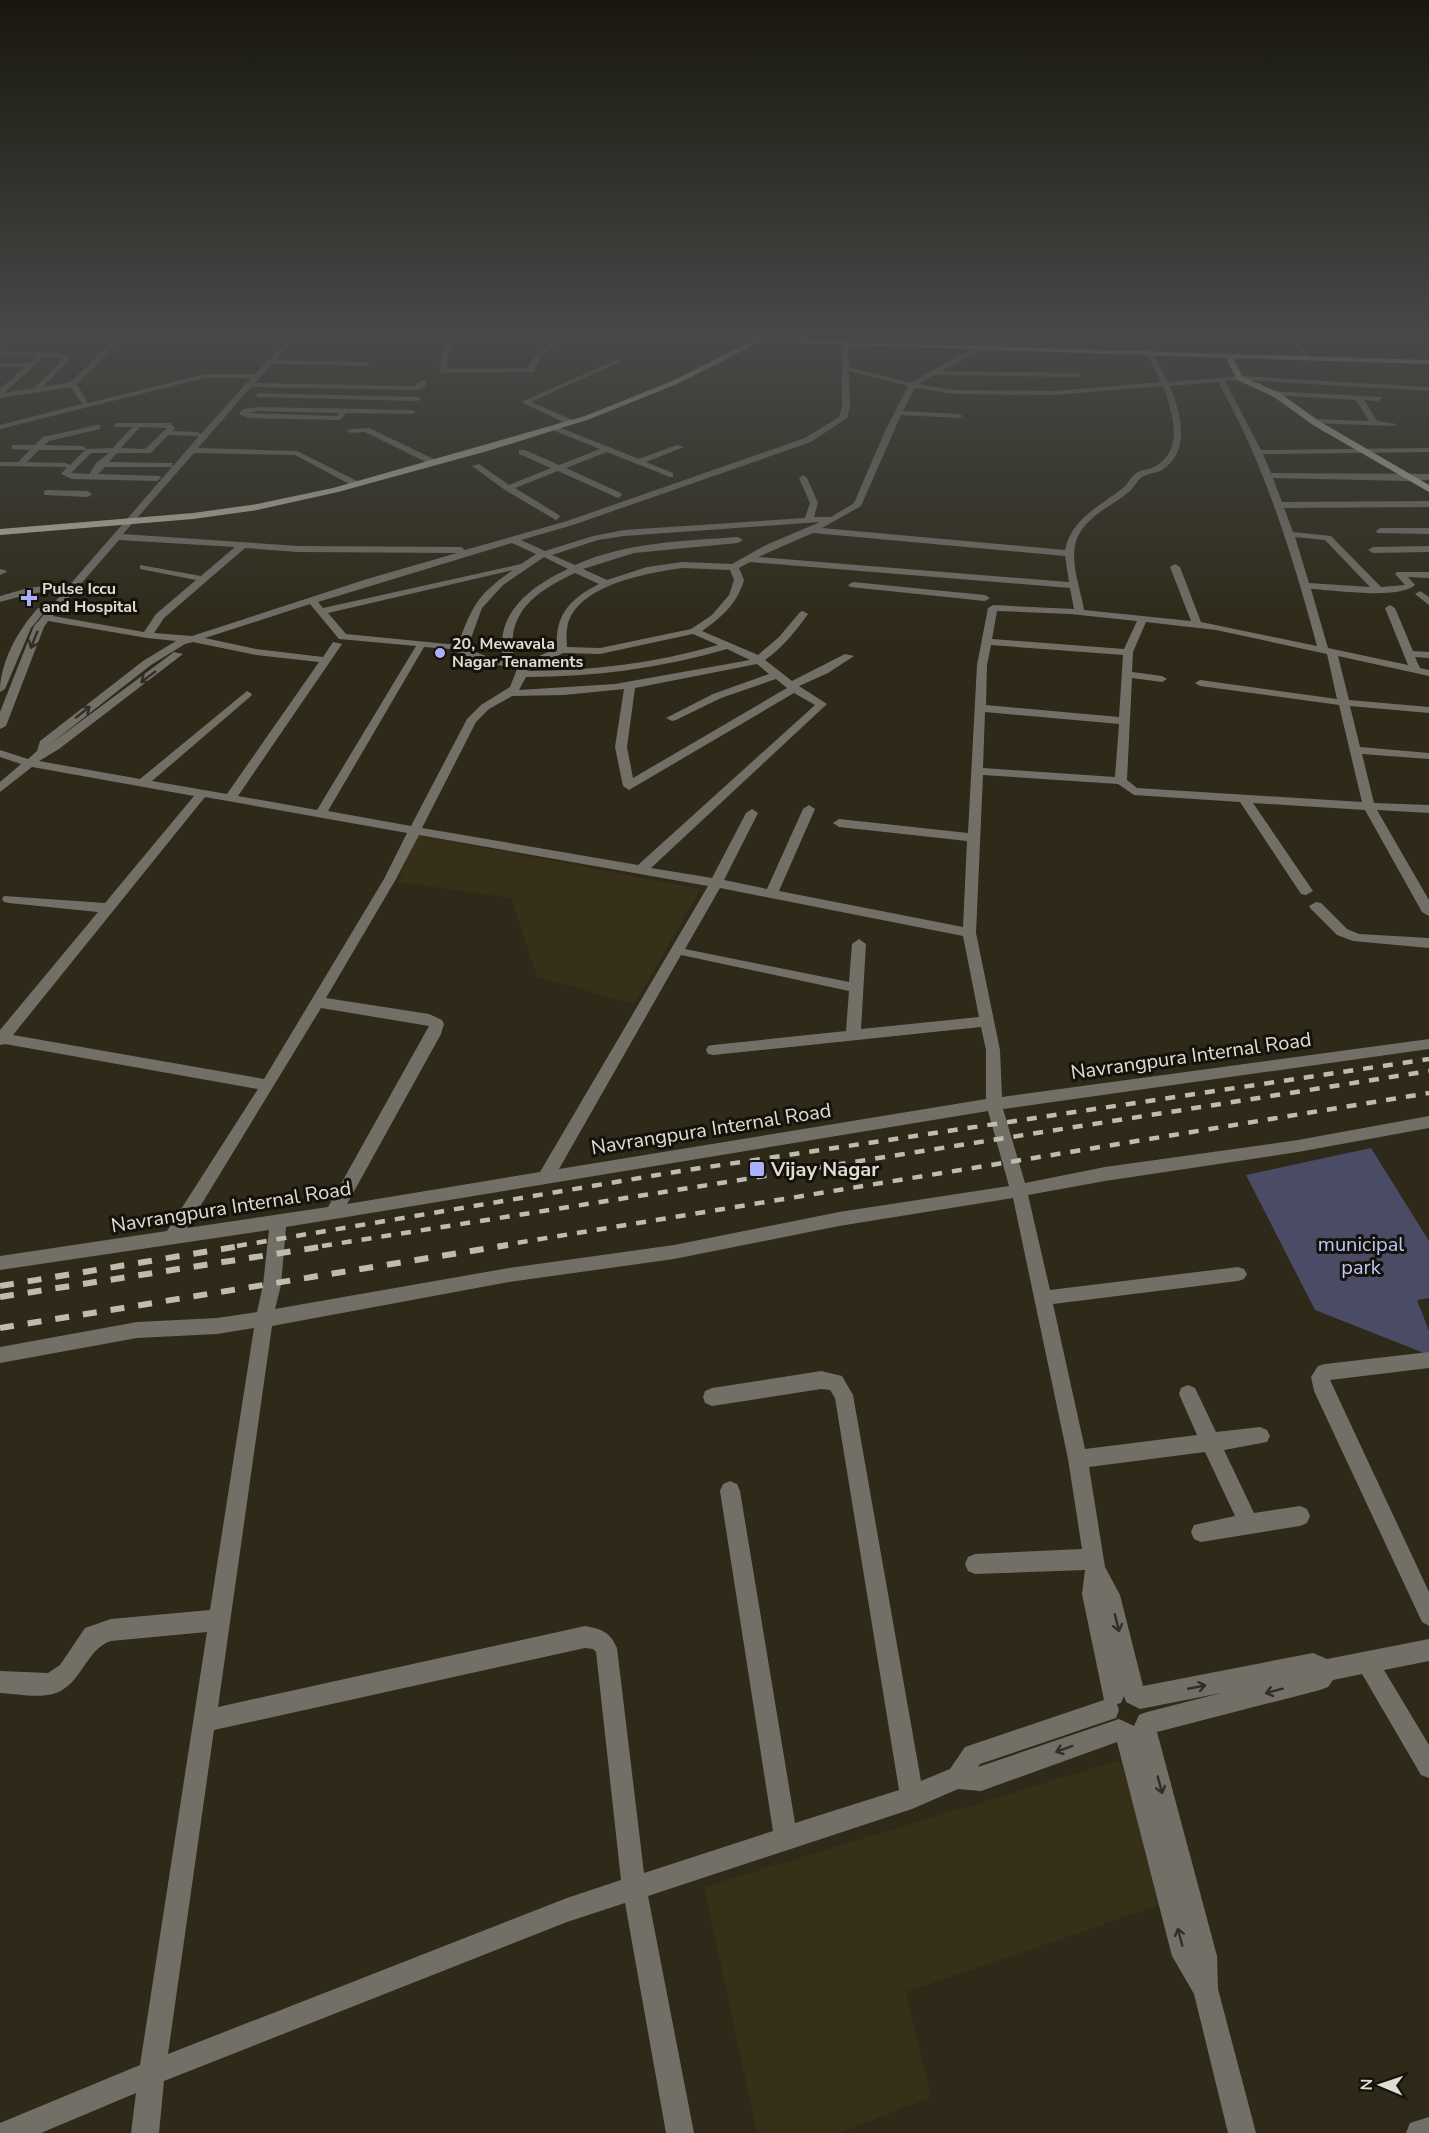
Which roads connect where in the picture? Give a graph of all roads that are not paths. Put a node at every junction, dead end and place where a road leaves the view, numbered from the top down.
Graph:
1 (197, 434) edge
2 (67, 435) edge
3 (131, 435) edge
4 (188, 435) edge
5 (204, 435) edge
6 (375, 435) edge
7 (535, 435) edge
8 (541, 435) edge
9 (572, 435) edge
10 (817, 435) edge
11 (889, 435) edge
12 (1178, 435) edge
13 (1250, 435) edge
14 (1335, 435) edge
15 (163, 436) junction
16 (127, 439) junction
17 (138, 439) dead end
18 (149, 439) dead end
19 (15, 447) dead end
20 (680, 447) dead end
21 (37, 448) junction
22 (82, 448) dead end
23 (608, 449) junction
24 (190, 450) junction
25 (1360, 450) junction
26 (1429, 450) edge
27 (116, 451) junction
28 (141, 452) junction
29 (522, 452) dead end
30 (1258, 452) junction
31 (639, 462) junction
32 (76, 463) junction
33 (435, 463) junction
34 (0, 464) edge
35 (20, 464) junction
36 (104, 464) junction
37 (129, 464) junction
38 (66, 465) dead end
39 (169, 465) junction
40 (476, 466) dead end
41 (558, 469) junction
42 (1268, 475) junction
43 (88, 476) junction
44 (670, 476) dead end
45 (117, 477) junction
46 (1406, 477) junction
47 (1429, 477) edge
48 (157, 478) junction
49 (803, 478) dead end
50 (356, 484) junction
51 (508, 488) junction
52 (1429, 489) edge
53 (47, 493) dead end
54 (68, 493) junction
55 (88, 494) dead end
56 (618, 495) dead end
57 (1429, 504) edge
58 (1279, 505) junction
59 (556, 517) dead end
60 (834, 518) junction
61 (809, 520) junction
62 (118, 530) junction
63 (812, 530) junction
64 (1380, 531) dead end
65 (1429, 531) edge
66 (0, 533) edge
67 (1289, 534) junction
68 (514, 540) junction
69 (738, 540) dead end
70 (243, 545) junction
71 (1373, 549) dead end
72 (1429, 549) edge
73 (479, 550) junction
74 (1068, 553) junction
75 (541, 555) junction
76 (748, 559) junction
77 (528, 564) junction
78 (142, 567) dead end
79 (735, 567) junction
80 (1175, 567) dead end
81 (573, 568) junction
82 (1429, 575) edge
83 (204, 579) junction
84 (985, 579) junction
85 (607, 584) junction
86 (853, 585) dead end
87 (1075, 585) junction
88 (61, 586) junction
89 (1306, 586) junction
90 (1379, 590) junction
91 (1420, 594) dead end
92 (0, 600) edge
93 (311, 600) junction
94 (989, 603) junction
95 (1390, 608) dead end
96 (1429, 609) edge
97 (320, 612) junction
98 (1080, 612) junction
99 (803, 614) dead end
100 (47, 618) junction
101 (1143, 619) junction
102 (1197, 625) junction
103 (694, 631) junction
104 (147, 635) junction
105 (193, 639) junction
106 (987, 642) junction
107 (337, 644) dead end
108 (728, 645) junction
109 (420, 648) dead end
110 (1327, 649) junction
111 (561, 650) junction
112 (461, 651) junction
113 (1128, 652) junction
114 (1408, 654) junction
115 (849, 656) dead end
116 (1429, 656) edge
117 (326, 660) junction
118 (757, 660) junction
119 (518, 668) junction
120 (1415, 669) junction
121 (1429, 673) edge
122 (1127, 674) junction
123 (777, 675) junction
124 (1162, 680) dead end
125 (1200, 683) dead end
126 (630, 687) junction
127 (793, 687) junction
128 (0, 689) edge
129 (512, 693) junction
130 (247, 694) dead end
131 (1344, 702) junction
132 (980, 708) junction
133 (1429, 710) edge
134 (672, 718) dead end
135 (1124, 722) junction
136 (0, 726) edge
137 (1356, 750) junction
138 (0, 753) edge
139 (1429, 756) edge
140 (28, 763) junction
141 (977, 771) junction
142 (1121, 781) junction
143 (142, 783) junction
144 (0, 788) edge
145 (202, 794) junction
146 (230, 799) junction
147 (1244, 800) junction
148 (1369, 806) junction
149 (809, 809) dead end
150 (1429, 809) edge
151 (752, 813) dead end
152 (320, 815) junction
153 (839, 823) dead end
154 (414, 831) junction
155 (974, 838) junction
156 (642, 870) junction
157 (716, 883) junction
158 (1306, 891) dead end
159 (771, 894) junction
160 (9, 899) dead end
161 (1316, 906) dead end
162 (107, 908) junction
163 (1429, 912) edge
164 (969, 933) junction
165 (1429, 943) edge
166 (859, 944) dead end
167 (687, 953) dead end
168 (856, 988) junction
169 (317, 1002) junction
170 (987, 1021) junction
171 (853, 1035) junction
172 (1, 1039) edge
173 (1429, 1044) edge
174 (713, 1050) dead end
175 (268, 1085) junction
176 (994, 1104) junction
177 (1429, 1122) edge
178 (546, 1177) junction
179 (1019, 1190) junction
180 (333, 1213) junction
181 (278, 1221) junction
182 (172, 1238) junction
183 (0, 1263) edge
184 (1238, 1274) dead end
185 (1043, 1298) junction
186 (264, 1320) junction
187 (0, 1356) edge
188 (1429, 1360) edge
189 (1188, 1394) dead end
190 (712, 1397) dead end
191 (1260, 1436) dead end
192 (1211, 1442) junction
193 (1078, 1459) junction
194 (730, 1491) dead end
195 (1300, 1516) dead end
196 (1249, 1524) junction
197 (1201, 1533) dead end
198 (975, 1564) dead end
199 (1094, 1564) junction
200 (1429, 1615) edge
201 (219, 1620) junction
202 (1429, 1650) edge
203 (1367, 1662) junction
204 (0, 1683) edge
205 (1129, 1714) junction
206 (204, 1721) junction
207 (1429, 1767) edge
208 (912, 1797) junction
209 (786, 1838) junction
210 (634, 1888) junction
211 (152, 2073) junction
212 (1429, 2131) edge
213 (9, 2133) edge
214 (146, 2133) edge
215 (680, 2133) edge
216 (1242, 2133) edge
217 (1420, 2133) edge

1 - 39 street
2 - 21 street
3 - 16 street
4 - 15 street
5 - 24 street
6 - 33 street
7 - 33 main road
8 - 62 main road
9 - 23 street
10 - 68 street
11 - 60 street
12 - 74 street
13 - 30 street
14 - 25 main road
15 - 18 street
15 - 28 street
16 - 17 street
16 - 27 street
19 - 21 street
20 - 31 street
21 - 22 street
21 - 35 street
23 - 31 street
23 - 41 street
24 - 50 street
24 - 62 street
25 - 26 street
25 - 30 street
25 - 46 main road
27 - 28 street
27 - 32 street
27 - 36 street
28 - 37 street
29 - 41 street
30 - 42 street
31 - 44 street
32 - 36 street
32 - 43 street
33 - 50 main road
34 - 35 street
35 - 38 street
36 - 37 street
36 - 43 street
37 - 39 street
37 - 45 street
39 - 48 street
40 - 51 street
41 - 51 street
41 - 56 street
42 - 46 street
42 - 58 street
43 - 45 street
43 - 54 street
45 - 48 street
46 - 47 street
46 - 52 main road
48 - 62 street
49 - 61 street
50 - 62 main road
51 - 59 street
53 - 54 street
54 - 55 street
57 - 58 street
58 - 67 street
60 - 61 street
60 - 63 street
61 - 75 street
62 - 66 main road
62 - 70 street
62 - 88 street
62 - 100 street
63 - 74 street
63 - 76 street
64 - 65 street
67 - 89 street
67 - 90 street
68 - 73 street
68 - 75 street
69 - 81 street
70 - 73 street
70 - 83 street
71 - 72 street
73 - 93 street
74 - 87 street
75 - 77 street
75 - 81 street
76 - 79 street
76 - 84 street
77 - 97 street
77 - 112 street
78 - 83 street
79 - 85 street
79 - 103 street
80 - 102 street
81 - 85 street
81 - 119 street
82 - 90 street
83 - 104 street
84 - 87 street
84 - 94 street
85 - 111 street
86 - 94 street
87 - 98 street
88 - 92 street
88 - 128 street
89 - 90 street
89 - 110 street
91 - 96 street
93 - 97 street
93 - 105 street
94 - 98 street
94 - 106 street
95 - 114 street
97 - 112 street
98 - 101 street
99 - 118 street
100 - 104 street
100 -> 136 street
101 - 102 street
101 - 113 street
102 - 110 street
103 - 108 street
103 - 111 street
104 - 105 street
105 - 117 street
105 - 140 street
106 - 113 street
106 - 132 street
107 - 117 street
108 - 118 street
108 - 119 street
109 - 152 street
110 - 120 street
110 - 131 street
111 - 119 street
112 - 119 street
113 - 122 street
114 - 116 street
114 - 120 street
115 - 127 street
117 - 146 street
118 - 123 street
118 - 126 street
119 - 129 street
120 - 121 street
122 - 124 street
122 - 135 street
123 - 127 street
123 - 134 street
125 - 131 street
126 - 127 street
126 - 129 street
127 - 156 street
129 - 154 street
130 - 143 street
131 - 133 street
131 - 137 street
132 - 135 street
132 - 141 street
135 - 142 street
137 - 139 street
137 - 148 street
138 - 140 street
140 - 143 street
140 - 144 street
141 - 142 street
141 - 155 street
142 - 147 street
143 - 145 street
145 - 146 street
145 - 162 street
146 - 152 street
147 - 148 street
147 - 158 street
148 - 150 street
148 - 163 street
149 - 159 street
151 - 157 street
152 - 154 street
153 - 155 street
154 - 156 street
154 - 169 street
155 - 164 street
156 - 157 street
157 - 159 street
157 - 178 street
159 - 164 street
160 - 162 street
161 - 165 street
162 - 172 street
164 - 170 street
166 - 168 street
167 - 168 street
168 - 171 street
169 - 175 street
169 - 180 street
170 - 171 street
170 - 176 street
171 - 174 street
172 - 175 street
173 - 176 street, Navrangpura Internal Road
175 - 182 street
176 - 178 street, Navrangpura Internal Road
176 - 179 street
177 - 179 street
178 - 180 street, Navrangpura Internal Road
179 - 185 street
179 - 186 street
180 - 181 street, Navrangpura Internal Road
181 - 182 street, Navrangpura Internal Road
181 - 186 street
182 - 183 street, Navrangpura Internal Road
184 - 185 street
185 - 193 street
186 - 187 street
186 - 201 street
188 - 200 street
189 - 192 street
190 - 208 street
191 - 192 street
192 - 193 street
192 - 196 street
193 - 199 street
194 - 209 street
195 - 196 street
196 - 197 street
198 - 199 street
199 - 205 street
201 - 204 street
201 - 206 street
202 - 203 street
203 - 205 street
203 - 207 street
205 - 208 street
205 - 216 street
206 - 210 street
206 - 211 street
208 - 209 street
209 - 210 street
210 - 211 street
210 - 215 street
211 - 213 street
211 - 214 street
212 - 217 street

